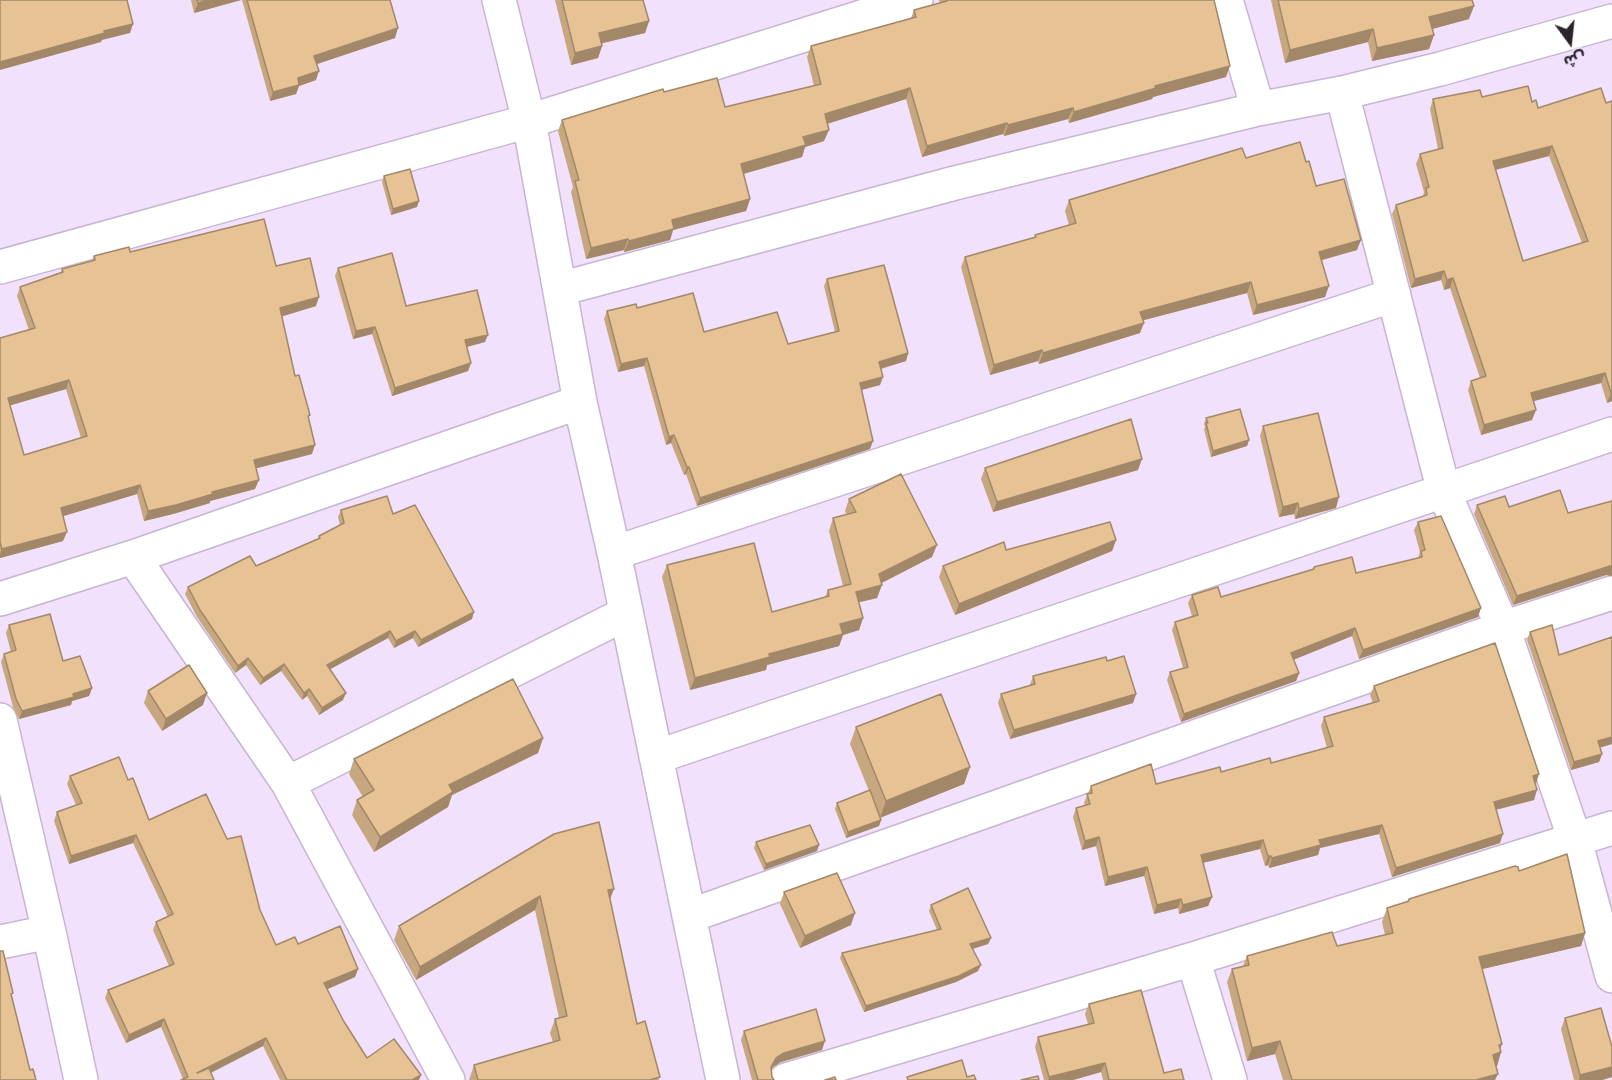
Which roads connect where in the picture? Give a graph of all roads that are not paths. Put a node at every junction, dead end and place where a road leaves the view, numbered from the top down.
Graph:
1 (499, 0) edge
2 (916, 0) edge
3 (1226, 0) edge
4 (1612, 21) edge
5 (1342, 93) junction
6 (1258, 109) junction
7 (529, 121) junction
8 (0, 267) edge
9 (560, 289) junction
10 (1394, 295) junction
11 (580, 402) junction
12 (1612, 434) edge
13 (1444, 492) junction
14 (614, 554) junction
15 (133, 557) junction
16 (1612, 593) edge
17 (0, 599) edge
18 (625, 614) junction
19 (1503, 628) junction
20 (0, 720) edge
21 (656, 757) junction
22 (288, 783) junction
23 (1612, 828) edge
24 (1575, 840) junction
25 (689, 916) junction
26 (49, 932) junction
27 (0, 942) edge
28 (1193, 958) junction
29 (1612, 976) edge
30 (81, 1080) edge
31 (448, 1080) edge
32 (723, 1080) edge
33 (786, 1080) edge
34 (1230, 1080) edge

1 - 7 street
2 - 7 street
3 - 6 street
4 - 5 street
5 - 6 street
5 - 10 street
6 - 9 street
7 - 8 street
7 - 9 street
9 - 11 street
10 - 13 street
10 - 14 street
11 - 14 street
11 - 15 street
12 - 13 street
13 - 19 street
13 - 21 street
14 - 18 street
15 - 17 street
15 - 22 street
16 - 19 street
18 - 21 street
18 - 22 street
19 - 24 street
19 - 25 street
20 - 26 street
21 - 25 street
22 - 31 street
23 - 24 street
24 - 28 street
24 - 29 street
25 - 32 street
26 - 27 street
26 - 30 street
28 - 33 street
28 - 34 street

